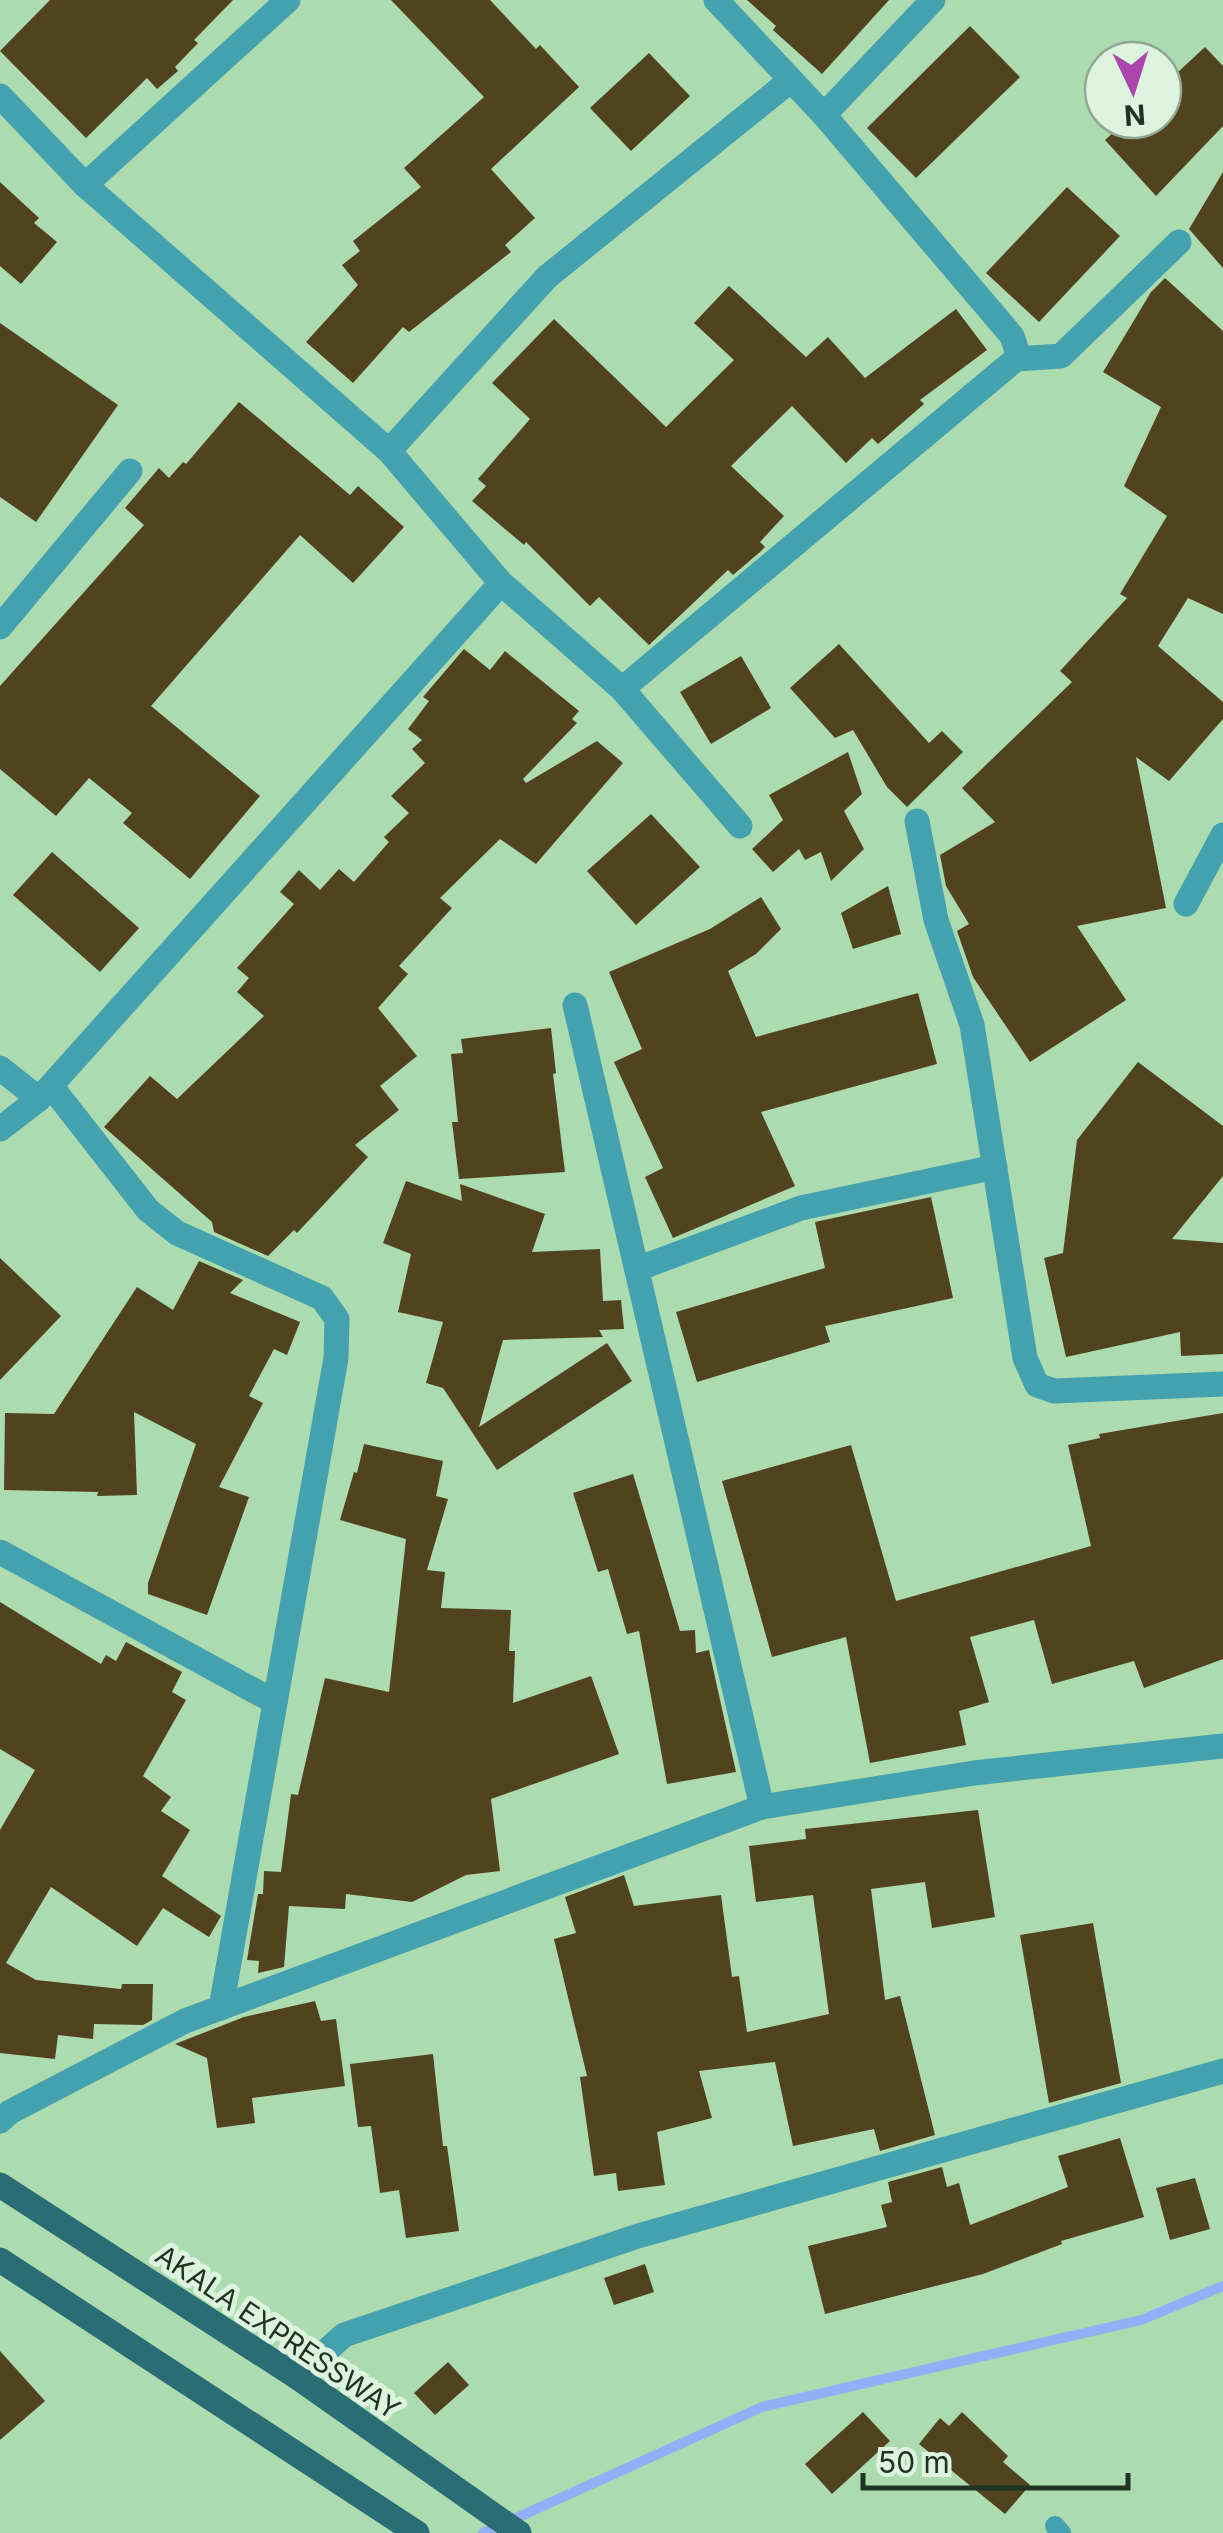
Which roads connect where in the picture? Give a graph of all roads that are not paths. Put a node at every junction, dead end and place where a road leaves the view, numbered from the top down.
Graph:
1 (288, 0) edge
2 (716, 0) edge
3 (933, 0) edge
4 (791, 80) junction
5 (0, 96) edge
6 (824, 115) junction
7 (85, 185) junction
8 (1179, 242) dead end
9 (1016, 359) junction
10 (388, 451) junction
11 (130, 471) dead end
12 (501, 583) junction
13 (0, 628) edge
14 (622, 689) junction
15 (917, 821) dead end
16 (740, 826) dead end
17 (1223, 835) edge
18 (1186, 904) dead end
19 (575, 1005) dead end
20 (0, 1068) edge
21 (45, 1093) junction
22 (0, 1129) edge
23 (995, 1167) junction
24 (637, 1269) junction
25 (1223, 1384) edge
26 (0, 1552) edge
27 (275, 1702) junction
28 (1223, 1746) edge
29 (762, 1806) junction
30 (220, 2008) junction
31 (1223, 2071) edge
32 (0, 2121) edge
33 (0, 2185) edge
34 (0, 2260) edge
35 (297, 2377) junction
36 (417, 2533) edge
37 (519, 2533) edge

1 - 7 street
2 - 4 street
3 - 6 street
4 - 6 street
4 - 10 street
5 - 7 street
6 - 9 street
7 - 10 street
8 - 9 street
9 - 14 street
10 - 12 street
11 - 13 street
12 - 14 street
12 - 21 street
14 - 16 street
15 - 23 street
17 - 18 street
19 - 24 street
20 - 21 street
21 - 22 street
21 - 27 street
23 - 24 street
23 - 25 street
24 - 29 street
26 - 27 street
27 - 30 street
28 - 29 street
29 - 30 street
30 - 32 street
31 - 35 street
33 - 35 main road, AKALA EXPRESSWAY
34 - 36 main road
35 - 37 main road, AKALA EXPRESSWAY

